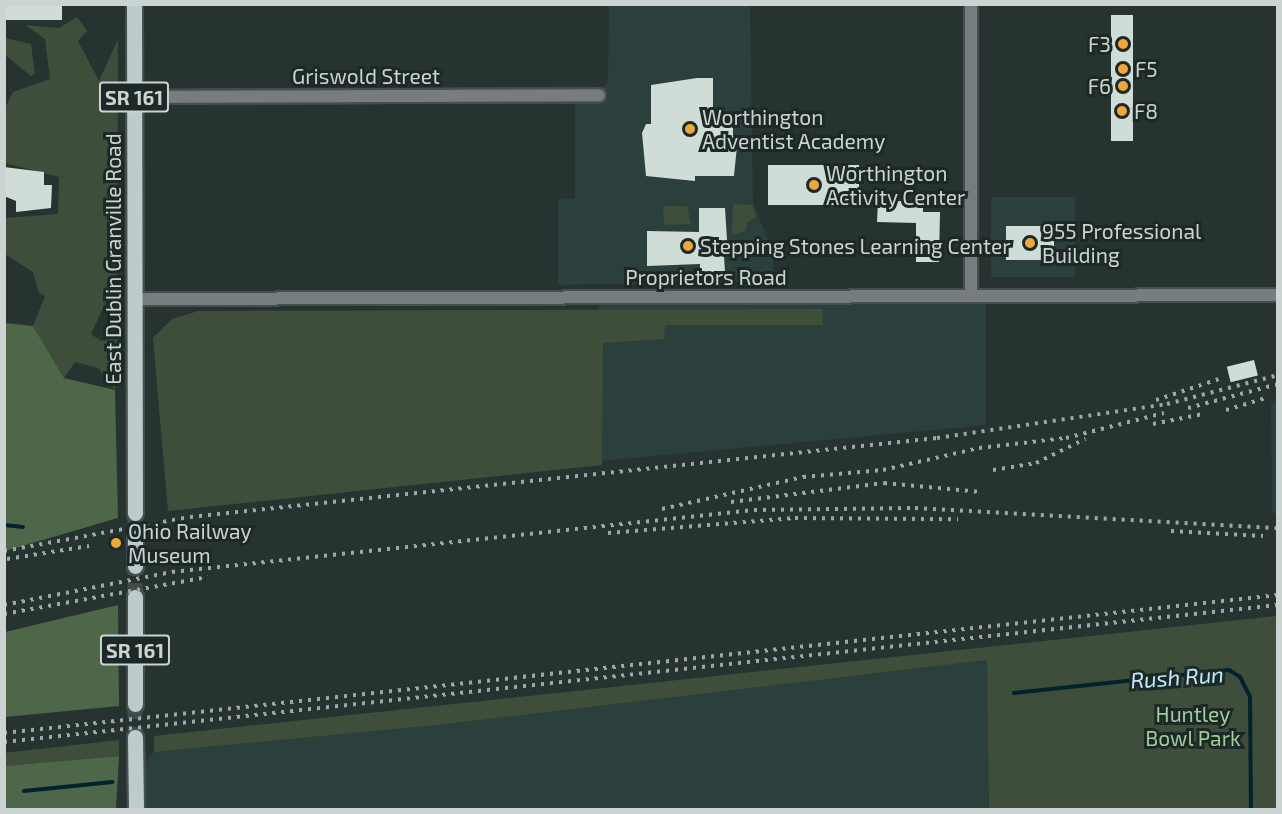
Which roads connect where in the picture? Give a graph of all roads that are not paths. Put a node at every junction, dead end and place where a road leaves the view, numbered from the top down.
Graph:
1 (134, 4) edge
2 (971, 4) edge
3 (599, 95) dead end
4 (134, 97) junction
5 (971, 295) junction
6 (1278, 295) edge
7 (135, 300) junction
8 (135, 513) tunnel mouth
9 (135, 538) tunnel mouth
10 (135, 566) tunnel mouth
11 (135, 597) tunnel mouth
12 (135, 704) tunnel mouth
13 (135, 737) tunnel mouth
14 (136, 810) edge

1 - 4 main road, East Dublin Granville Road / SR 161
2 - 5 street
3 - 4 street, Griswold Street
4 - 7 main road, East Dublin Granville Road / SR 161
5 - 6 street, Proprietors Road
5 - 7 street, Proprietors Road
7 - 8 main road, East Dublin Granville Road / SR 161
9 - 10 main road
11 - 12 main road, SR 161
13 - 14 main road

